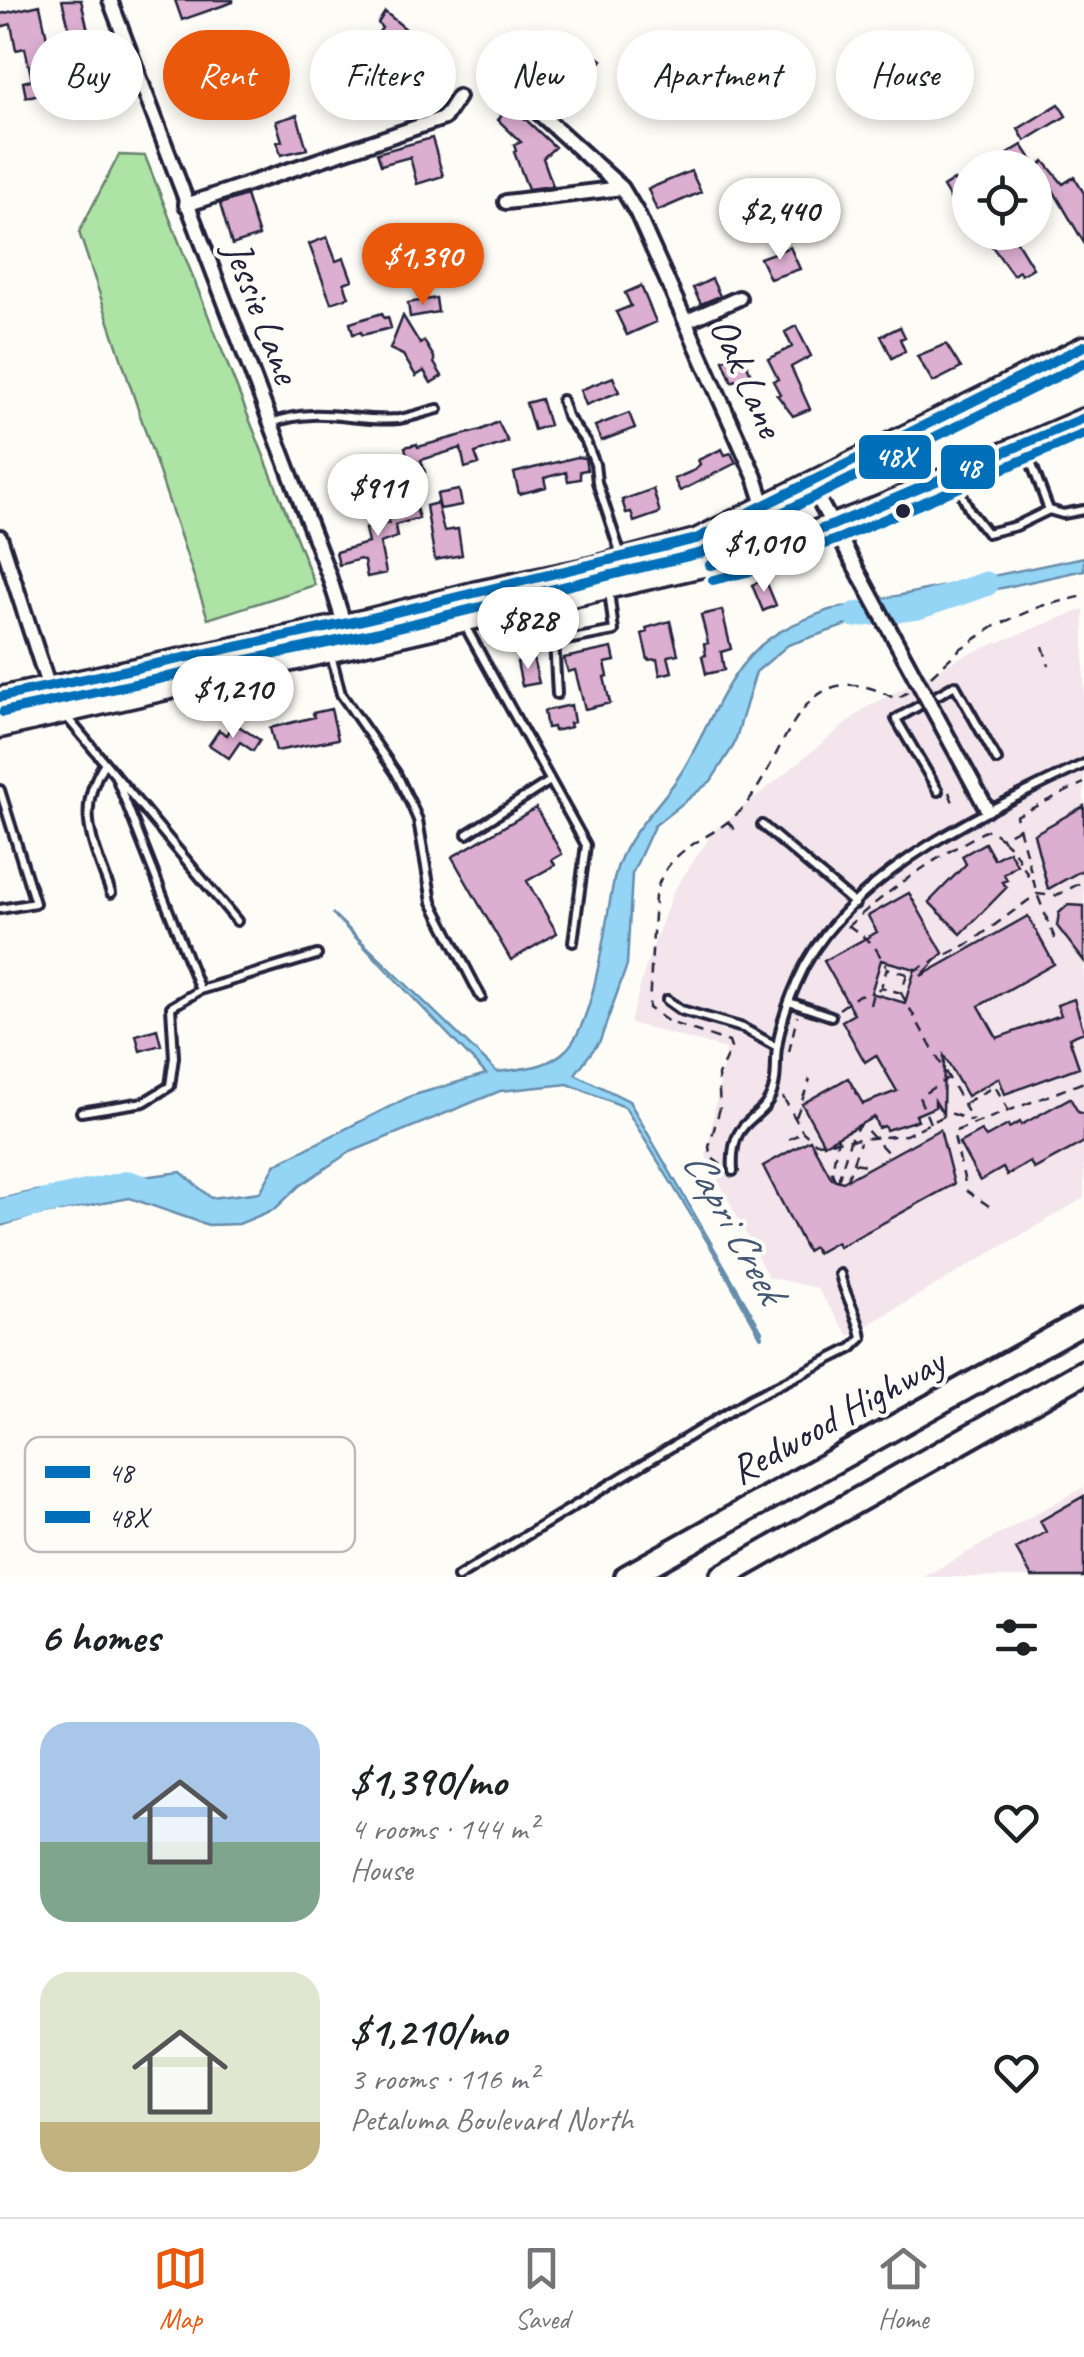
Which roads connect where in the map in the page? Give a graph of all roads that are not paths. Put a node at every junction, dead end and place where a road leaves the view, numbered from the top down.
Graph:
1 (110, 0) edge
2 (458, 97) dead end
3 (547, 120) edge
4 (622, 188) junction
5 (506, 202) dead end
6 (186, 204) junction
7 (739, 298) dead end
8 (686, 321) junction
9 (1084, 346) edge
10 (562, 400) dead end
11 (438, 409) dead end
12 (1084, 418) edge
13 (270, 424) junction
14 (1024, 443) junction
15 (952, 474) junction
16 (809, 482) junction
17 (764, 504) junction
18 (1049, 510) junction
19 (1084, 510) edge
20 (833, 526) junction
21 (0, 537) edge
22 (623, 559) junction
23 (609, 589) junction
24 (552, 602) junction
25 (464, 623) junction
26 (345, 624) junction
27 (556, 642) junction
28 (352, 648) junction
29 (330, 654) junction
30 (48, 685) junction
31 (558, 694) dead end
32 (0, 697) edge
33 (64, 714) junction
34 (0, 728) edge
35 (996, 760) dead end
36 (104, 764) junction
37 (1084, 764) edge
38 (116, 777) junction
39 (550, 781) junction
40 (0, 790) edge
41 (938, 792) dead end
42 (987, 809) junction
43 (762, 824) dead end
44 (467, 834) dead end
45 (111, 893) dead end
46 (855, 904) junction
47 (0, 909) edge
48 (237, 921) dead end
49 (573, 942) dead end
50 (318, 955) dead end
51 (200, 990) junction
52 (481, 996) dead end
53 (667, 1000) dead end
54 (789, 1002) junction
55 (831, 1016) road end
56 (777, 1047) junction
57 (82, 1112) dead end
58 (733, 1171) dead end
59 (840, 1274) dead end
60 (1084, 1320) edge
61 (1084, 1372) edge
62 (458, 1577) edge
63 (626, 1577) edge
64 (722, 1577) edge

1 - 6 street, Jessie Lane
2 - 6 street
3 - 4 street, Oak Lane
4 - 5 street
4 - 8 street, Oak Lane
6 - 13 street, Jessie Lane
7 - 8 street
8 - 17 street, Oak Lane
9 - 16 main road
10 - 22 lane
11 - 13 lane
12 - 14 main road
13 - 26 street, Jessie Lane
14 - 15 main road
14 - 18 lane
15 - 18 lane
15 - 20 main road
16 - 17 main road
16 - 20 street
17 - 22 main road
18 - 19 lane
20 - 23 main road
20 - 42 street, bridge
21 - 30 street
22 - 26 main road
23 - 24 main road
23 - 27 lane
24 - 25 main road
24 - 27 lane
25 - 28 main road
25 - 39 lane
26 - 28 street, Jessie Lane
26 - 30 main road
27 - 31 lane
28 - 29 main road
29 - 33 main road
29 - 52 lane
30 - 32 main road
33 - 34 main road
33 - 36 lane
35 - 41 lane
36 - 38 lane
36 - 45 lane
37 - 42 lane
38 - 48 lane
38 - 51 lane
39 - 44 lane
39 - 49 lane
40 - 47 lane
42 - 46 lane
43 - 46 lane
46 - 54 lane
50 - 51 lane
51 - 57 lane
53 - 56 lane
54 - 55 lane
54 - 56 lane
56 - 58 lane
59 - 62 lane
60 - 63 highway, Redwood Highway
61 - 64 highway, Redwood Highway

